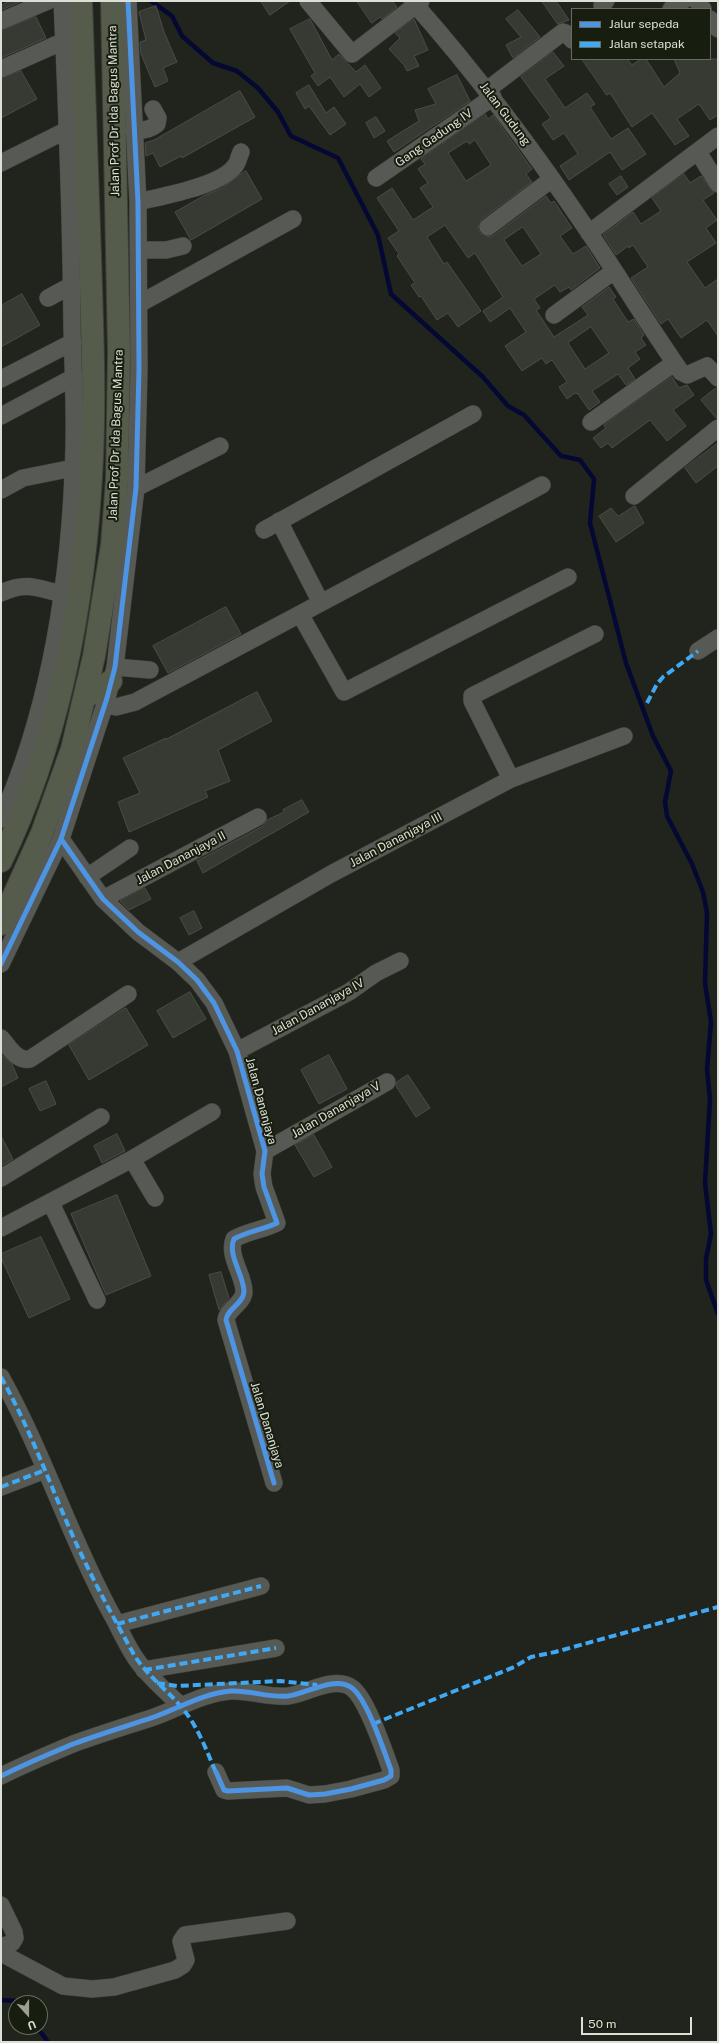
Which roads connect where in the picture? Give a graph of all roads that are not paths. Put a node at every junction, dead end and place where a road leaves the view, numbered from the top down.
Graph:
1 (48, 1) edge
2 (62, 1) edge
3 (81, 1) edge
4 (112, 1) edge
5 (128, 1) edge
6 (308, 1) edge
7 (683, 1) edge
8 (417, 2) edge
9 (673, 8) edge
10 (1, 20) edge
11 (571, 39) edge
12 (64, 41) junction
13 (1, 69) edge
14 (490, 93) junction
15 (153, 109) dead end
16 (66, 130) junction
17 (133, 130) junction
18 (718, 136) edge
19 (241, 152) dead end
20 (698, 152) junction
21 (1, 163) edge
22 (376, 178) dead end
23 (552, 179) junction
24 (718, 184) edge
25 (138, 202) junction
26 (293, 219) dead end
27 (488, 226) dead end
28 (589, 233) junction
29 (183, 246) dead end
30 (138, 250) junction
31 (614, 271) junction
32 (72, 285) junction
33 (48, 298) dead end
34 (139, 304) junction
35 (554, 315) dead end
36 (72, 342) junction
37 (93, 351) junction
38 (119, 352) junction
39 (674, 363) junction
40 (713, 372) edge
41 (74, 377) junction
42 (1, 380) edge
43 (473, 414) dead end
44 (1, 416) edge
45 (591, 422) dead end
46 (718, 428) edge
47 (220, 446) dead end
48 (73, 468) junction
49 (542, 485) dead end
50 (136, 488) junction
51 (1, 490) edge
52 (634, 496) dead end
53 (279, 521) junction
54 (264, 530) dead end
55 (568, 577) dead end
56 (1, 593) edge
57 (62, 594) junction
58 (322, 602) junction
59 (300, 614) junction
60 (595, 634) dead end
61 (718, 638) edge
62 (698, 651) dead end
63 (150, 670) dead end
64 (113, 674) junction
65 (54, 684) junction
66 (95, 701) junction
67 (624, 736) dead end
68 (511, 779) junction
69 (258, 816) dead end
70 (1, 819) edge
71 (61, 839) junction
72 (130, 848) dead end
73 (1, 861) edge
74 (87, 877) junction
75 (103, 899) junction
76 (1, 924) edge
77 (400, 961) dead end
78 (178, 962) junction
79 (1, 964) edge
80 (128, 994) dead end
81 (1, 1038) edge
82 (237, 1051) junction
83 (386, 1082) dead end
84 (212, 1112) dead end
85 (101, 1118) dead end
86 (265, 1151) junction
87 (132, 1159) junction
88 (1, 1178) edge
89 (155, 1198) dead end
90 (51, 1203) junction
91 (1, 1228) edge
92 (97, 1300) dead end
93 (1, 1377) edge
94 (45, 1470) junction
95 (274, 1483) dead end
96 (1, 1487) edge
97 (261, 1586) dead end
98 (117, 1624) junction
99 (276, 1648) dead end
100 (144, 1670) junction
101 (181, 1706) junction
102 (216, 1772) dead end
103 (1, 1776) edge
104 (1, 1905) edge
105 (287, 1921) dead end
106 (8, 1942) edge
107 (1, 1953) edge

1 - 10 street
2 - 12 street
3 - 37 highway, Jalan Prof Dr Ida Bagus Mantra
4 - 38 highway, Jalan Prof Dr Ida Bagus Mantra
5 - 17 street
6 - 8 street
7 - 9 street
8 - 14 street, Jalan Gudung
11 - 14 street, Gang Gadung IV
12 - 13 street
12 - 16 street
14 - 22 street, Gang Gadung IV
14 - 23 street, Jalan Gudung
15 - 17 street
16 - 21 street
16 - 32 street
17 - 25 street
18 - 20 street
19 - 25 street
20 - 24 street
20 - 28 street
23 - 27 street
23 - 28 street, Jalan Gudung
25 - 30 street
26 - 34 street
28 - 31 street, Jalan Gudung
29 - 30 street
30 - 34 street
31 - 35 street
31 - 39 street, Jalan Gudung
32 - 33 street
32 - 36 street
34 - 50 street
36 - 41 street
36 - 42 street
37 - 38 highway
37 - 65 highway, Jalan Prof Dr Ida Bagus Mantra
38 - 66 highway, Jalan Prof Dr Ida Bagus Mantra
39 - 40 street, Jalan Gudung
39 - 45 street
41 - 44 street
41 - 48 street
43 - 53 street
46 - 52 street
47 - 50 street
48 - 51 street
48 - 57 street
49 - 58 street
50 - 64 street
53 - 54 street
53 - 58 street
55 - 59 street
56 - 57 street
57 - 65 street
58 - 59 street
59 - 66 street
60 - 68 street
61 - 62 street
63 - 64 street
64 - 66 highway
65 - 70 street
65 - 73 highway, Jalan Prof Dr Ida Bagus Mantra
66 - 71 street
66 - 76 highway, Jalan Prof Dr Ida Bagus Mantra
67 - 68 street, Jalan Dananjaya III
68 - 78 street, Jalan Dananjaya III
69 - 75 street, Jalan Dananjaya II
71 - 74 street, Jalan Dananjaya
71 - 79 street
72 - 74 street
74 - 75 street, Jalan Dananjaya
75 - 78 street, Jalan Dananjaya
77 - 82 street, Jalan Dananjaya IV
78 - 82 street, Jalan Dananjaya
80 - 81 street
82 - 86 street, Jalan Dananjaya
83 - 86 street, Jalan Dananjaya V
84 - 87 street
85 - 88 street
86 - 95 street, Jalan Dananjaya
87 - 89 street
87 - 90 street
90 - 91 street
90 - 92 street
93 - 94 street
94 - 96 street
94 - 98 street
97 - 98 street
98 - 100 street
99 - 100 street
100 - 101 street
101 - 102 street
101 - 103 street
104 - 106 street
105 - 107 street

